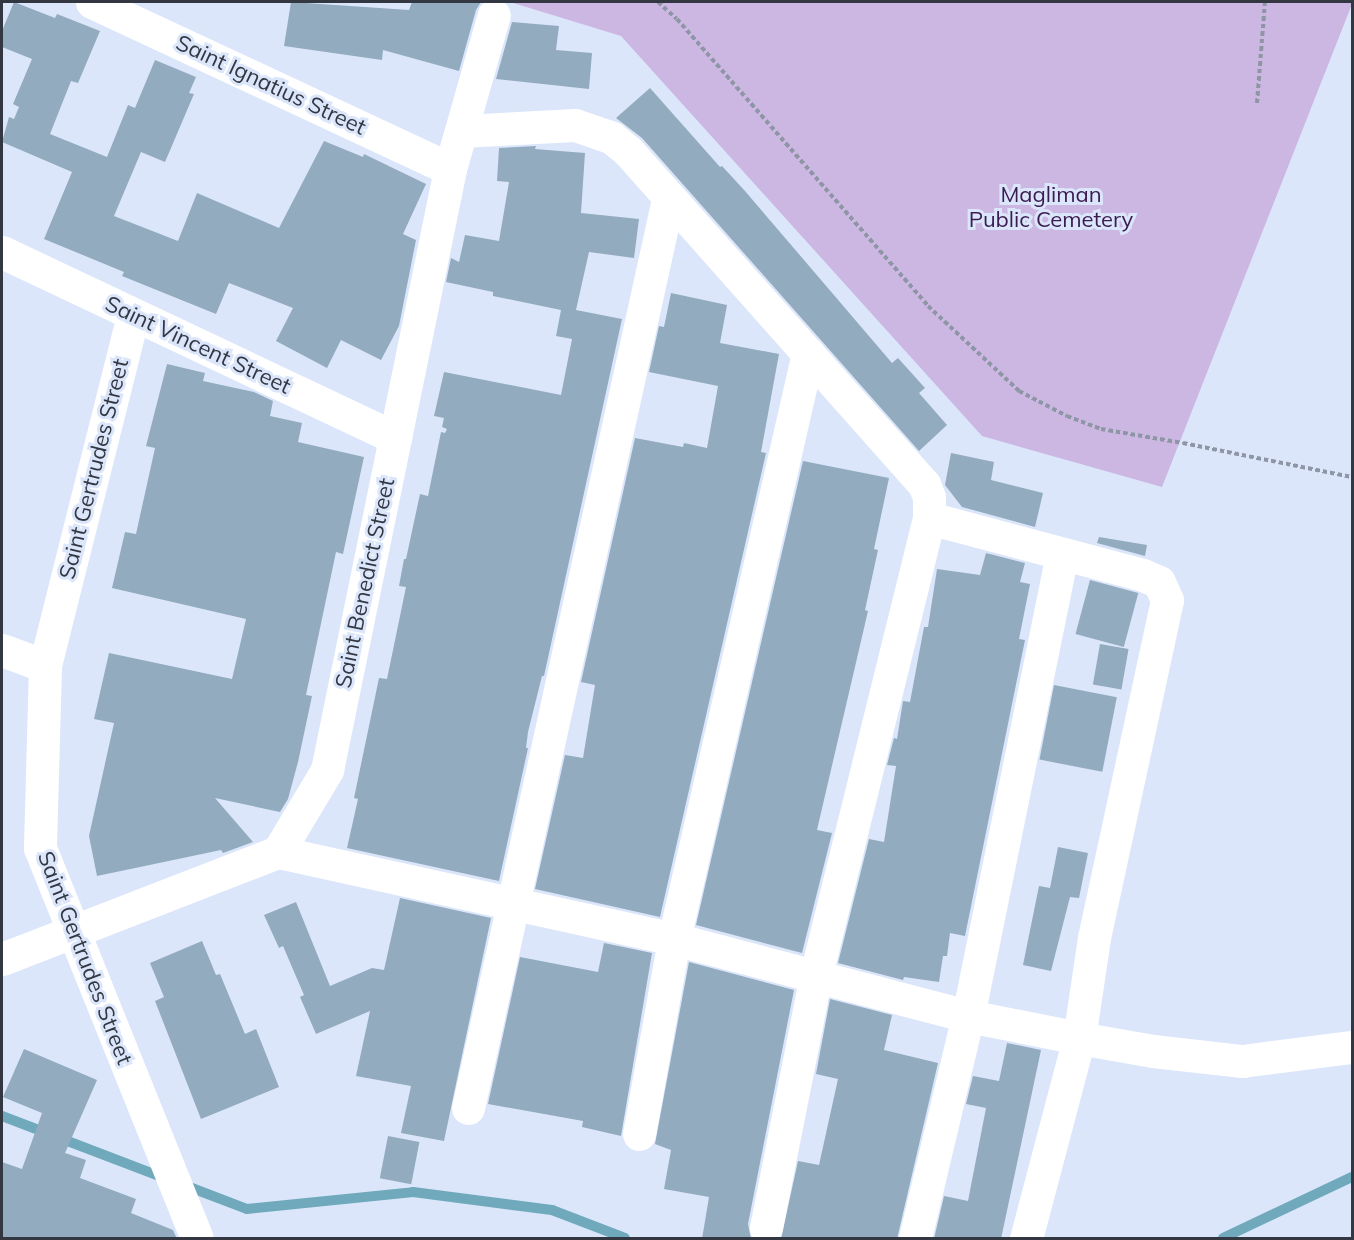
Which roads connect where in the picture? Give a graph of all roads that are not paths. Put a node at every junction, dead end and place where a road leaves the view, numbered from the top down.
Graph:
1 (92, 2) edge
2 (494, 15) dead end
3 (461, 131) junction
4 (450, 169) junction
5 (668, 199) junction
6 (2, 252) edge
7 (133, 315) junction
8 (808, 353) junction
9 (395, 438) junction
10 (929, 518) junction
11 (1062, 554) junction
12 (2, 650) edge
13 (45, 666) junction
14 (278, 852) junction
15 (514, 905) junction
16 (72, 933) junction
17 (674, 939) junction
18 (2, 958) edge
19 (816, 975) junction
20 (968, 1016) junction
21 (1079, 1038) junction
22 (1353, 1047) edge
23 (468, 1108) dead end
24 (639, 1134) dead end
25 (766, 1228) dead end
26 (915, 1238) edge
27 (197, 1239) edge
28 (1026, 1239) edge

1 - 4 street, Saint Ignatius Street
2 - 3 street, Saint Benedict Street
3 - 4 street, Saint Benedict Street
3 - 5 street
4 - 9 street, Saint Benedict Street
5 - 8 street
5 - 15 street
6 - 7 street, Saint Vincent Street
7 - 9 street, Saint Vincent Street
7 - 13 street, Saint Gertrudes Street
8 - 10 street
8 - 17 street
9 - 14 street, Saint Benedict Street
10 - 11 street
10 - 19 street
11 - 20 street
11 - 21 street
12 - 13 street
13 - 16 street, Saint Gertrudes Street
14 - 15 street
14 - 16 street
15 - 17 street
15 - 23 street
16 - 18 street
16 - 27 street, Saint Gertrudes Street
17 - 19 street
17 - 24 street
19 - 20 street
19 - 25 street
20 - 21 street
20 - 26 street
21 - 22 street
21 - 28 street

